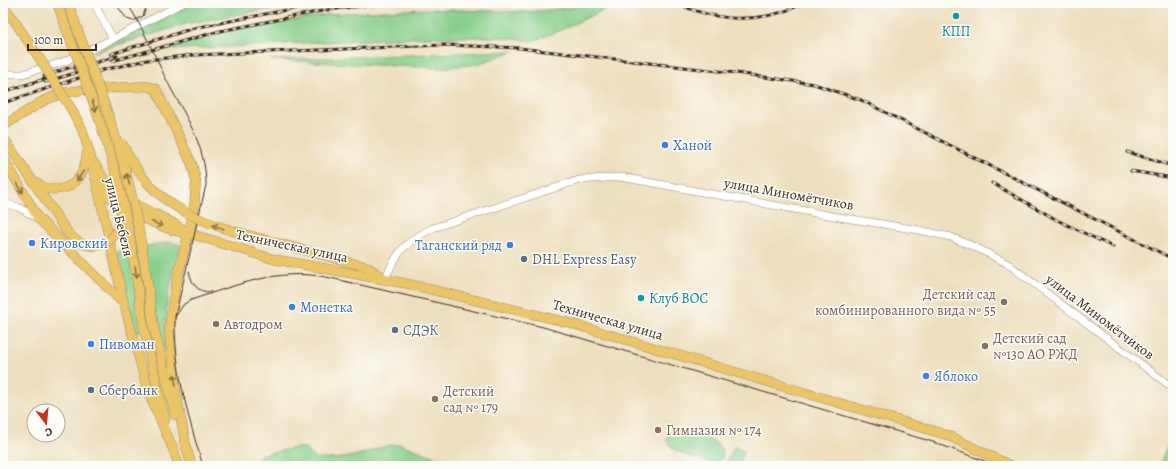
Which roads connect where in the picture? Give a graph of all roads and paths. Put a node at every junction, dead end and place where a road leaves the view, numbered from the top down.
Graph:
1 (57, 3) edge
2 (68, 3) edge
3 (94, 3) edge
4 (184, 3) edge
5 (3, 4) edge
6 (113, 40) junction
7 (3, 74) edge
8 (106, 109) junction
9 (3, 126) edge
10 (3, 137) edge
11 (85, 138) junction
12 (90, 154) junction
13 (3, 158) edge
14 (29, 176) junction
15 (94, 176) junction
16 (117, 179) junction
17 (3, 203) edge
18 (38, 218) junction
19 (188, 234) junction
20 (385, 279) junction
21 (124, 304) junction
22 (1173, 388) edge
23 (186, 446) junction
24 (174, 451) junction
25 (179, 466) edge
26 (192, 466) edge
27 (1011, 466) edge

1 -> 16 main road, bridge
2 - 8 main road, bridge
3 - 6 street
4 - 6 street
5 - 11 main road, улица Бебеля, bridge
6 - 7 street
20 -> 8 main road, bridge
23 -> 8 main road, bridge
9 - 19 main road
10 - 14 main road
11 - 12 main road, улица Бебеля
11 -> 14 main road
12 - 15 main road, улица Бебеля
12 - 19 main road, Техническая улица
13 -> 18 main road
14 - 16 main road, bridge
15 -> 19 main road, Техническая улица
15 - 21 main road, улица Бебеля
16 -> 24 main road, улица Бебеля, bridge
17 - 18 street
18 - 21 main road
19 - 20 main road, Техническая улица
23 -> 19 main road
20 - 22 street, улица Миномётчиков
20 - 27 main road, Техническая улица
21 - 24 main road, улица Бебеля
23 - 26 main road
24 - 25 main road, улица Бебеля

